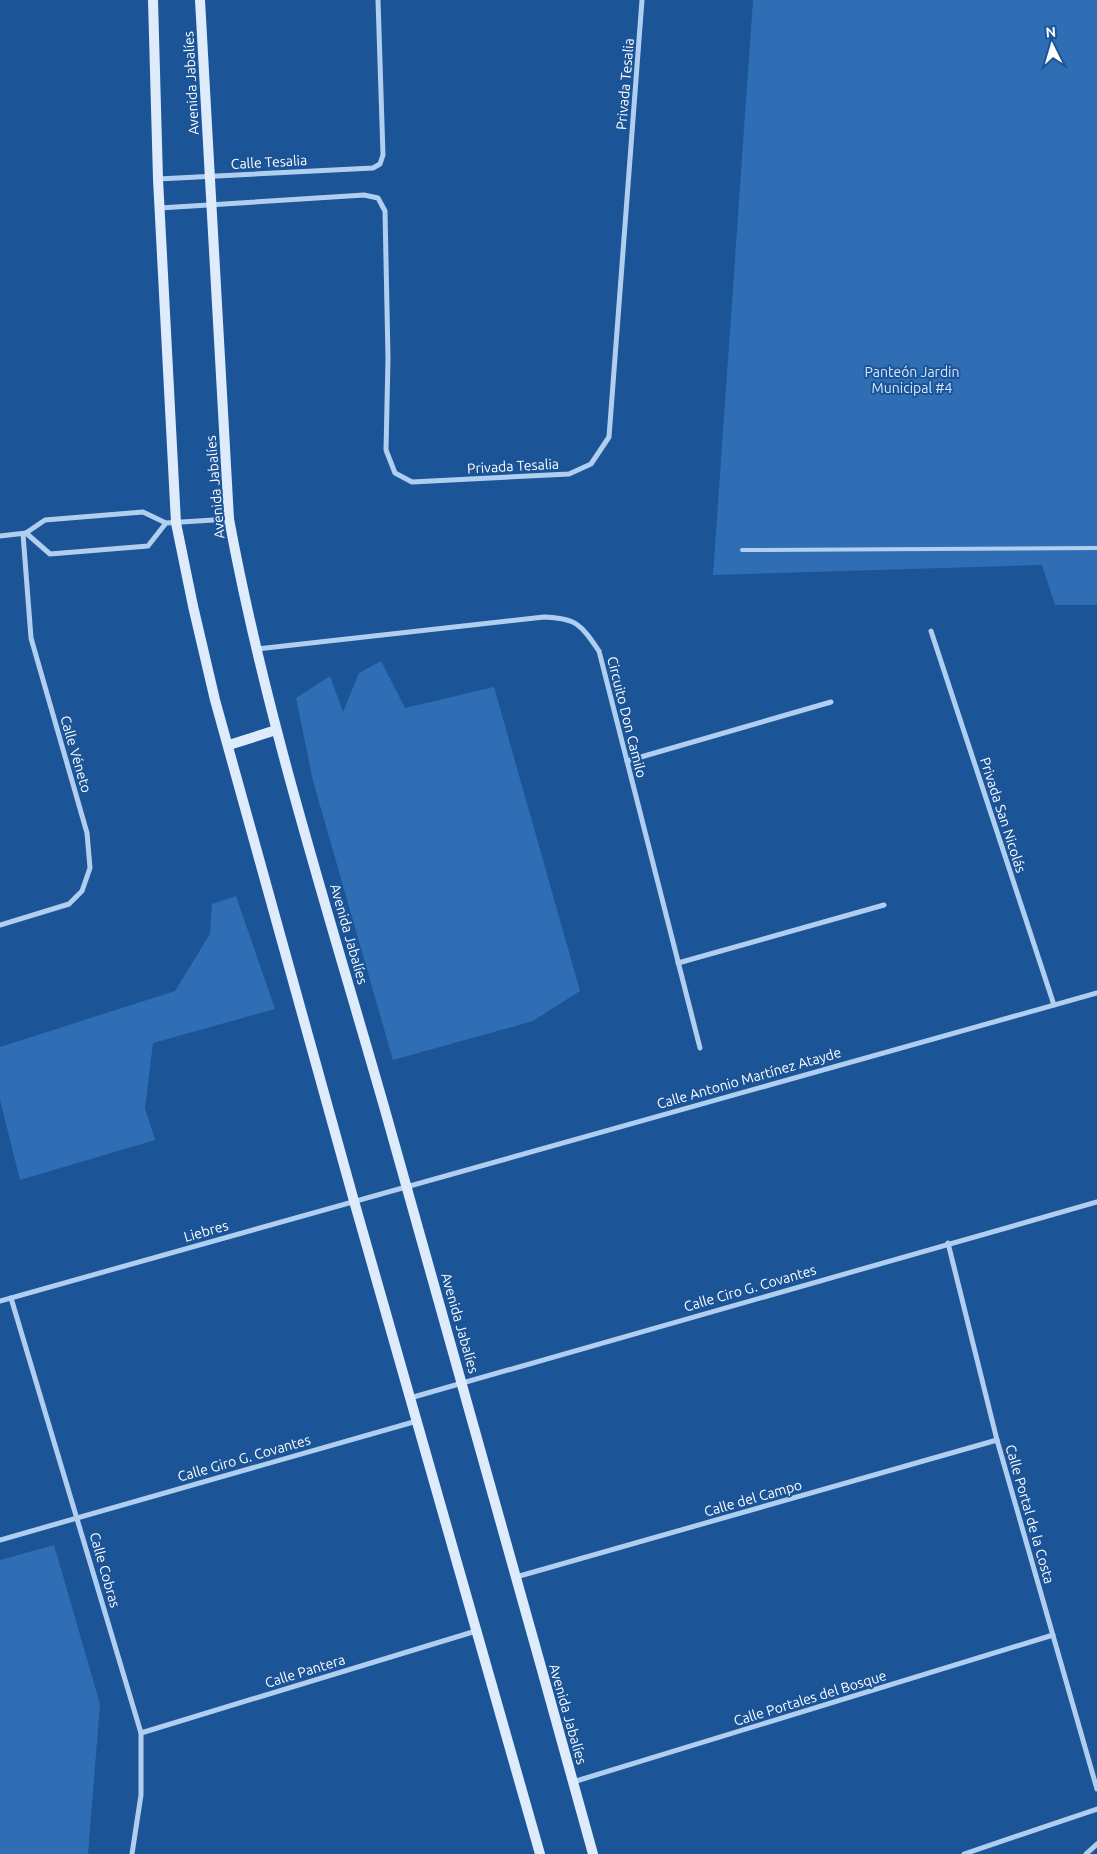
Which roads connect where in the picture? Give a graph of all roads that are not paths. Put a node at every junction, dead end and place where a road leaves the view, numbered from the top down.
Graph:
1 (154, 0) edge
2 (200, 0) edge
3 (378, 0) edge
4 (642, 0) edge
5 (210, 176) junction
6 (158, 179) junction
7 (211, 206) junction
8 (159, 208) junction
9 (229, 519) junction
10 (171, 523) junction
11 (25, 534) junction
12 (0, 536) edge
13 (1097, 548) edge
14 (742, 550) dead end
15 (931, 632) dead end
16 (257, 649) junction
17 (831, 702) dead end
18 (276, 730) junction
19 (229, 745) junction
20 (626, 760) junction
21 (884, 905) dead end
22 (0, 925) edge
23 (678, 962) junction
24 (1097, 993) edge
25 (1054, 1005) junction
26 (700, 1048) dead end
27 (407, 1186) junction
28 (354, 1201) junction
29 (1097, 1202) edge
30 (948, 1243) junction
31 (11, 1298) junction
32 (0, 1301) edge
33 (462, 1382) junction
34 (410, 1398) junction
35 (417, 1421) junction
36 (997, 1440) junction
37 (78, 1517) junction
38 (0, 1540) edge
39 (516, 1578) junction
40 (476, 1631) junction
41 (1053, 1635) junction
42 (141, 1733) junction
43 (573, 1782) junction
44 (1097, 1789) edge
45 (1097, 1809) edge
46 (1097, 1844) edge
47 (132, 1854) edge
48 (539, 1854) edge
49 (593, 1854) edge
50 (964, 1854) edge
51 (1086, 1854) edge

1 - 6 street
2 - 5 street, Avenida Jabalíes
3 - 5 street, Calle Tesalia
4 - 7 street, Privada Tesalia
5 - 6 street, Calle Tesalia
5 - 7 street, Avenida Jabalíes
6 - 8 street
7 - 8 street
7 - 9 street, Avenida Jabalíes
8 - 10 street
9 - 10 street
9 - 16 street, Avenida Jabalíes
10 - 11 street
10 - 11 street
10 - 19 street
11 - 12 street
11 - 22 street, Calle Véneto
13 - 14 lane
15 - 25 street, Privada San Nicolás
16 - 18 street, Avenida Jabalíes
16 - 20 street, Circuito Don Camilo
17 - 20 street
18 - 19 street
18 - 27 street, Avenida Jabalíes
19 - 28 street
20 - 23 street, Circuito Don Camilo
21 - 23 street
23 - 26 street, Circuito Don Camilo
24 - 25 street, Calle Antonio Martínez Atayde
25 - 27 street, Calle Antonio Martínez Atayde
27 - 28 street, Liebres
27 - 33 street, Avenida Jabalíes
28 - 31 street, Liebres
28 - 34 street
29 - 30 street, Calle Ciro G. Covantes
30 - 33 street, Calle Ciro G. Covantes
30 - 36 street, Calle Portal de la Costa
31 - 32 street, Liebres
31 - 37 street, Calle Cobras
33 - 34 street, Calle Ciro G. Covantes
33 - 39 street, Avenida Jabalíes
34 - 35 street
35 - 37 street, Calle Giro G. Covantes
35 - 40 street
36 - 39 street, Calle del Campo
36 - 41 street, Calle Portal de la Costa
37 - 38 street, Calle Giro G. Covantes
37 - 42 street, Calle Cobras
39 - 43 street, Avenida Jabalíes
40 - 42 street, Calle Pantera
40 - 48 street
41 - 43 street, Calle Portales del Bosque
41 - 44 street, Calle Portal de la Costa
42 - 47 street, Calle Cobras
43 - 49 street, Avenida Jabalíes
45 - 50 street
46 - 51 street

